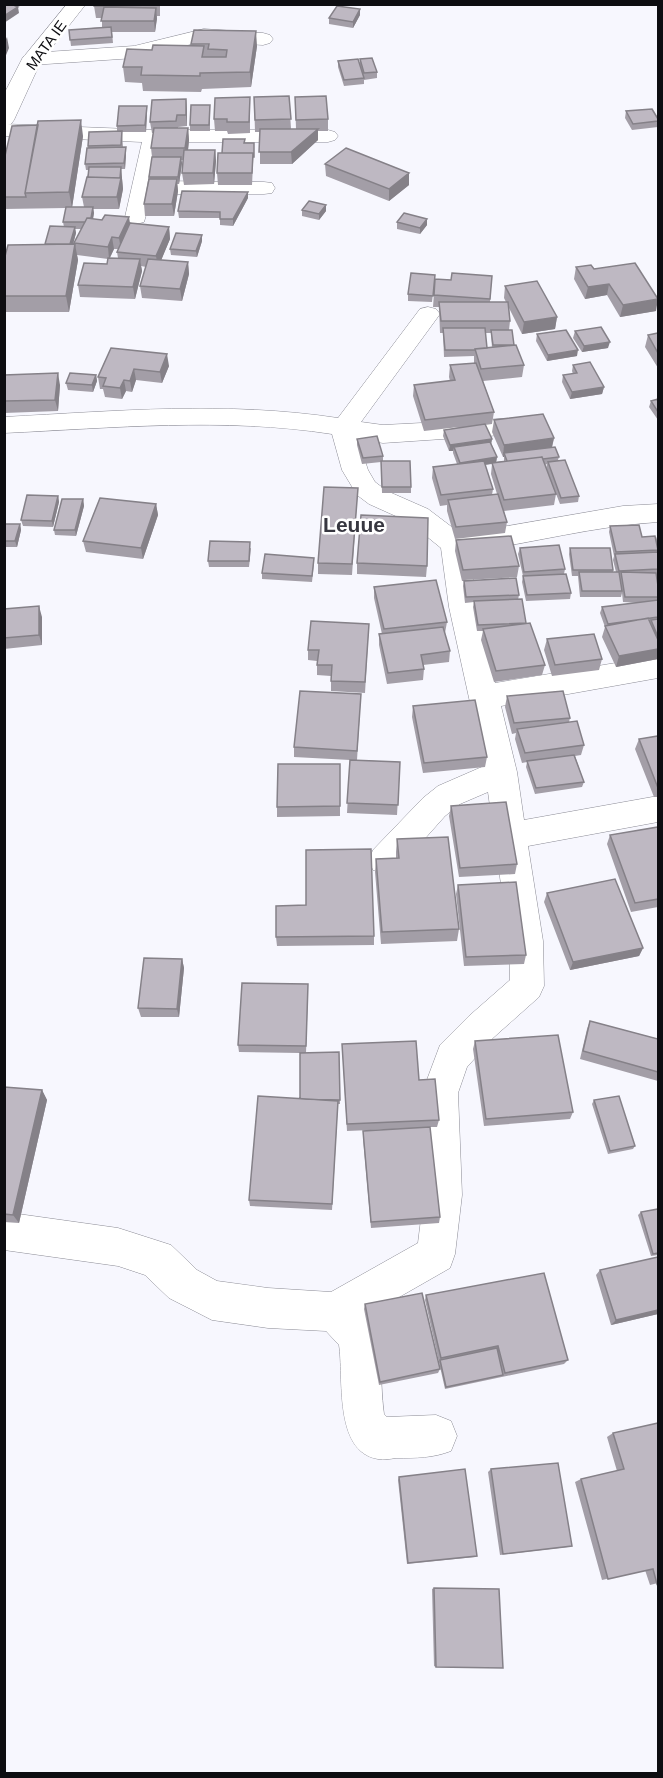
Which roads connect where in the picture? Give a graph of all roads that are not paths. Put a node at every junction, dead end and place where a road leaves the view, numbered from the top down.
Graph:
1 (77, 4) edge
2 (263, 39) dead end
3 (32, 59) junction
4 (8, 99) edge
5 (4, 120) edge
6 (4, 130) edge
7 (154, 136) junction
8 (328, 136) edge
9 (144, 187) junction
10 (264, 188) dead end
11 (136, 217) dead end
12 (428, 314) dead end
13 (4, 425) edge
14 (518, 426) edge
15 (343, 429) junction
16 (658, 513) edge
17 (454, 543) junction
18 (658, 667) edge
19 (484, 697) junction
20 (501, 772) junction
21 (658, 809) edge
22 (511, 836) junction
23 (385, 860) edge
24 (4, 1231) edge
25 (333, 1312) junction
26 (436, 1436) dead end

1 - 3 street, MATA IE
2 - 3 street
3 - 4 street, MATA IE
4 - 5 street, MATA IE
6 - 7 street
7 - 8 street
7 - 9 street
9 - 10 street
9 - 11 street
12 - 15 street
13 - 15 street
14 - 15 street
15 - 17 street
16 - 17 street
17 - 19 street
18 - 19 street
19 - 20 street
20 - 22 street
20 - 23 street
21 - 22 street
22 - 25 street
24 - 25 street
25 - 26 street

